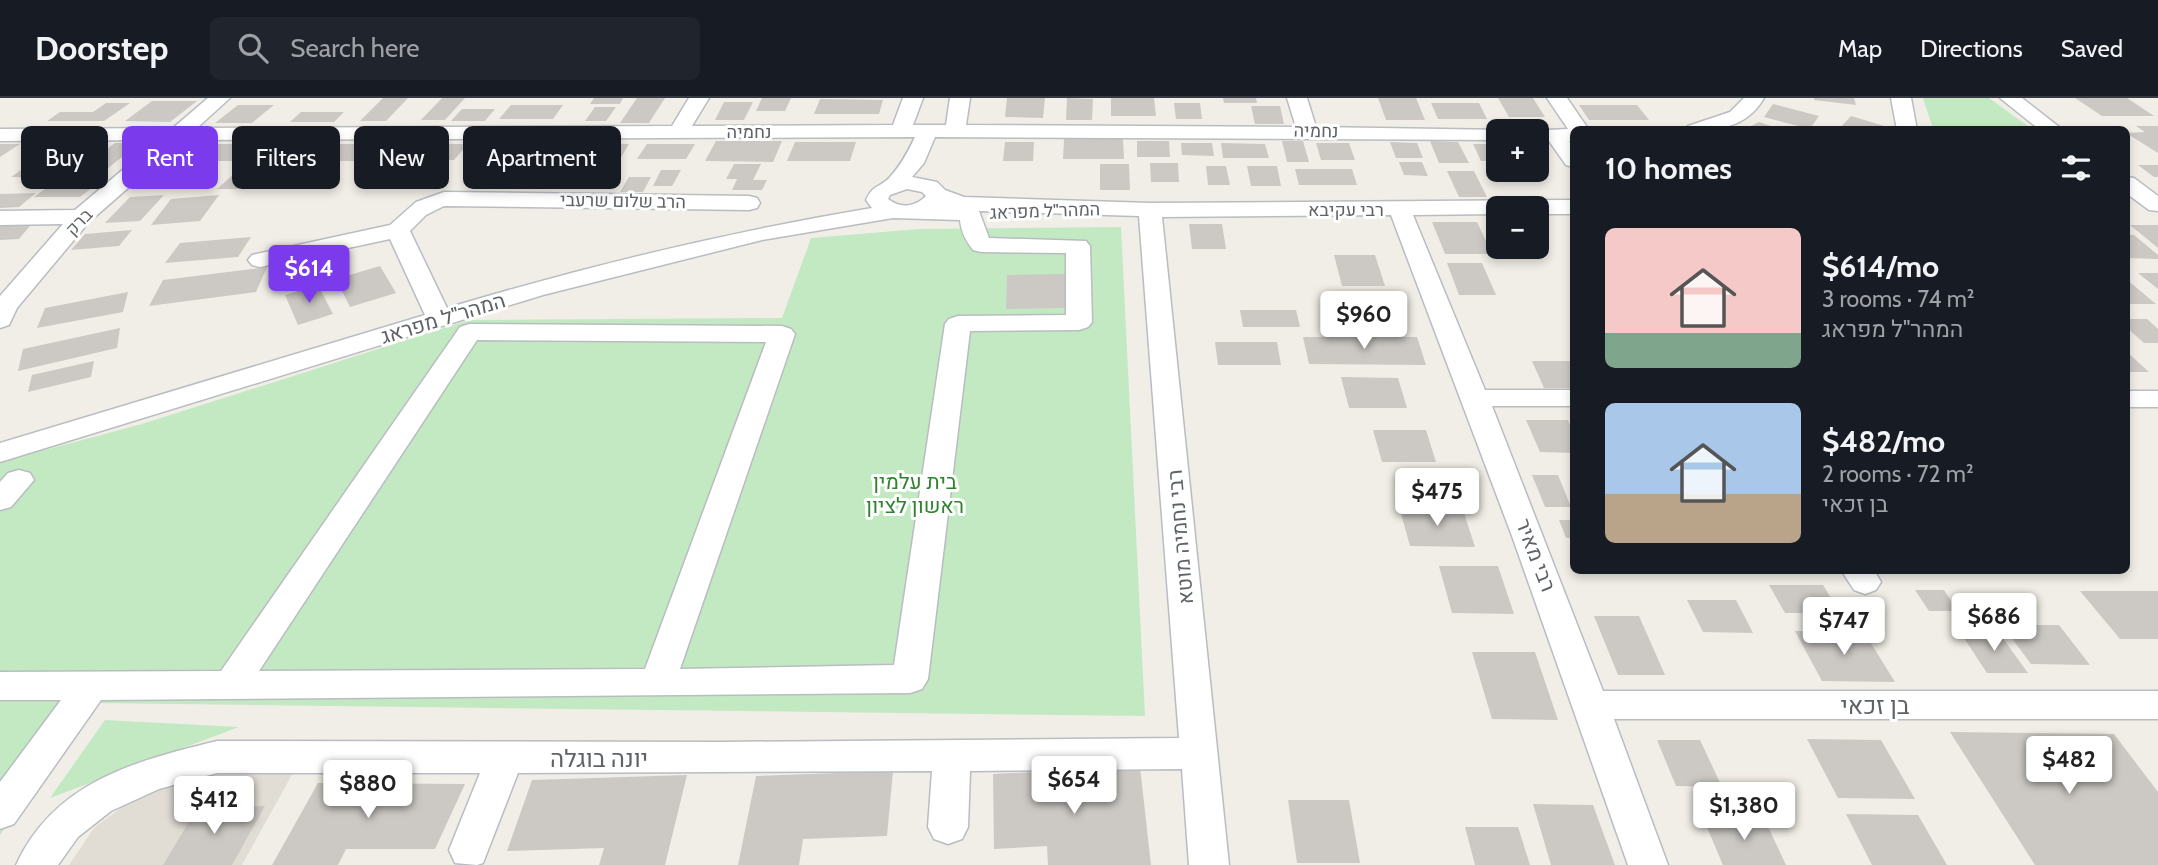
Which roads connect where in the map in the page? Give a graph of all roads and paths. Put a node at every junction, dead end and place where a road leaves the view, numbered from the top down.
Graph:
1 (220, 98) edge
2 (699, 98) edge
3 (913, 98) edge
4 (960, 98) edge
5 (1297, 98) edge
6 (1558, 98) edge
7 (1754, 98) edge
8 (1901, 98) edge
9 (2010, 98) edge
10 (185, 126) edge
11 (1576, 126) edge
12 (1708, 126) edge
13 (1906, 126) edge
14 (2048, 126) edge
15 (901, 131) junction
16 (928, 131) junction
17 (955, 131) junction
18 (1307, 131) junction
19 (678, 132) junction
20 (1486, 134) edge
21 (0, 135) edge
22 (1555, 135) edge
23 (122, 136) edge
24 (218, 136) edge
25 (1570, 157) edge
26 (913, 163) junction
27 (122, 181) edge
28 (2130, 186) edge
29 (929, 190) junction
30 (895, 200) junction
31 (748, 203) dead end
32 (2130, 205) edge
33 (2157, 205) edge
34 (1570, 207) edge
35 (1119, 209) junction
36 (1150, 209) junction
37 (1401, 210) junction
38 (970, 214) junction
39 (81, 217) junction
40 (0, 218) edge
41 (398, 230) junction
42 (260, 260) dead end
43 (2, 311) edge
44 (436, 311) junction
45 (1477, 398) junction
46 (1570, 398) edge
47 (2130, 399) edge
48 (2158, 399) edge
49 (0, 433) edge
50 (0, 453) edge
51 (232, 683) junction
52 (657, 683) junction
53 (92, 685) junction
54 (0, 686) edge
55 (1592, 705) junction
56 (2158, 705) edge
57 (1200, 753) junction
58 (952, 756) junction
59 (505, 757) junction
60 (0, 811) edge
61 (948, 827) dead end
62 (469, 850) dead end
63 (36, 865) edge
64 (1209, 865) edge
65 (1648, 865) edge

1 - 10 street, ברק
2 - 19 street
3 - 15 street
4 - 17 street
5 - 18 street
6 - 11 street
7 - 12 street
8 - 13 street
9 - 14 street
15 - 16 street, נחמיה
15 - 19 street, נחמיה
16 - 17 street, נחמיה
16 - 26 street
17 - 18 street, נחמיה
18 - 20 street, נחמיה
19 - 24 street, נחמיה
21 - 23 street, נחמיה
22 - 25 street
26 - 29 street
26 - 30 street
27 - 39 street, ברק
28 - 33 street
29 - 30 street, המהר"ל מפראג
29 - 30 street
29 - 35 street, המהר"ל מפראג
30 - 38 street, המהר"ל מפראג
30 - 44 street, המהר"ל מפראג
31 - 41 street, הרב שלום שרעבי
32 - 33 street
34 - 37 street, רבי עקיבא
35 - 36 street, רבי עקיבא
35 - 38 street, המהר"ל מפראג
36 - 37 street, רבי עקיבא
36 - 57 street, רבי נחמיה מוטא
37 - 45 street, רבי מאיר
38 - 52 street
39 - 40 street
39 - 43 street, ברק
41 - 42 street
41 - 44 street
44 - 49 street, המהר"ל מפראג
44 - 50 street, המהר"ל מפראג
45 - 46 street
45 - 55 street, רבי מאיר
47 - 48 street
51 - 52 street
51 - 52 street
51 - 53 street
53 - 54 street
53 - 60 street
55 - 56 street, בן זכאי
55 - 65 street, רבי מאיר
57 - 58 street, יונה בוגלה
57 - 64 street, רבי נחמיה מוטא
58 - 59 street, יונה בוגלה
58 - 61 street
59 - 62 street
59 - 63 street, יונה בוגלה

